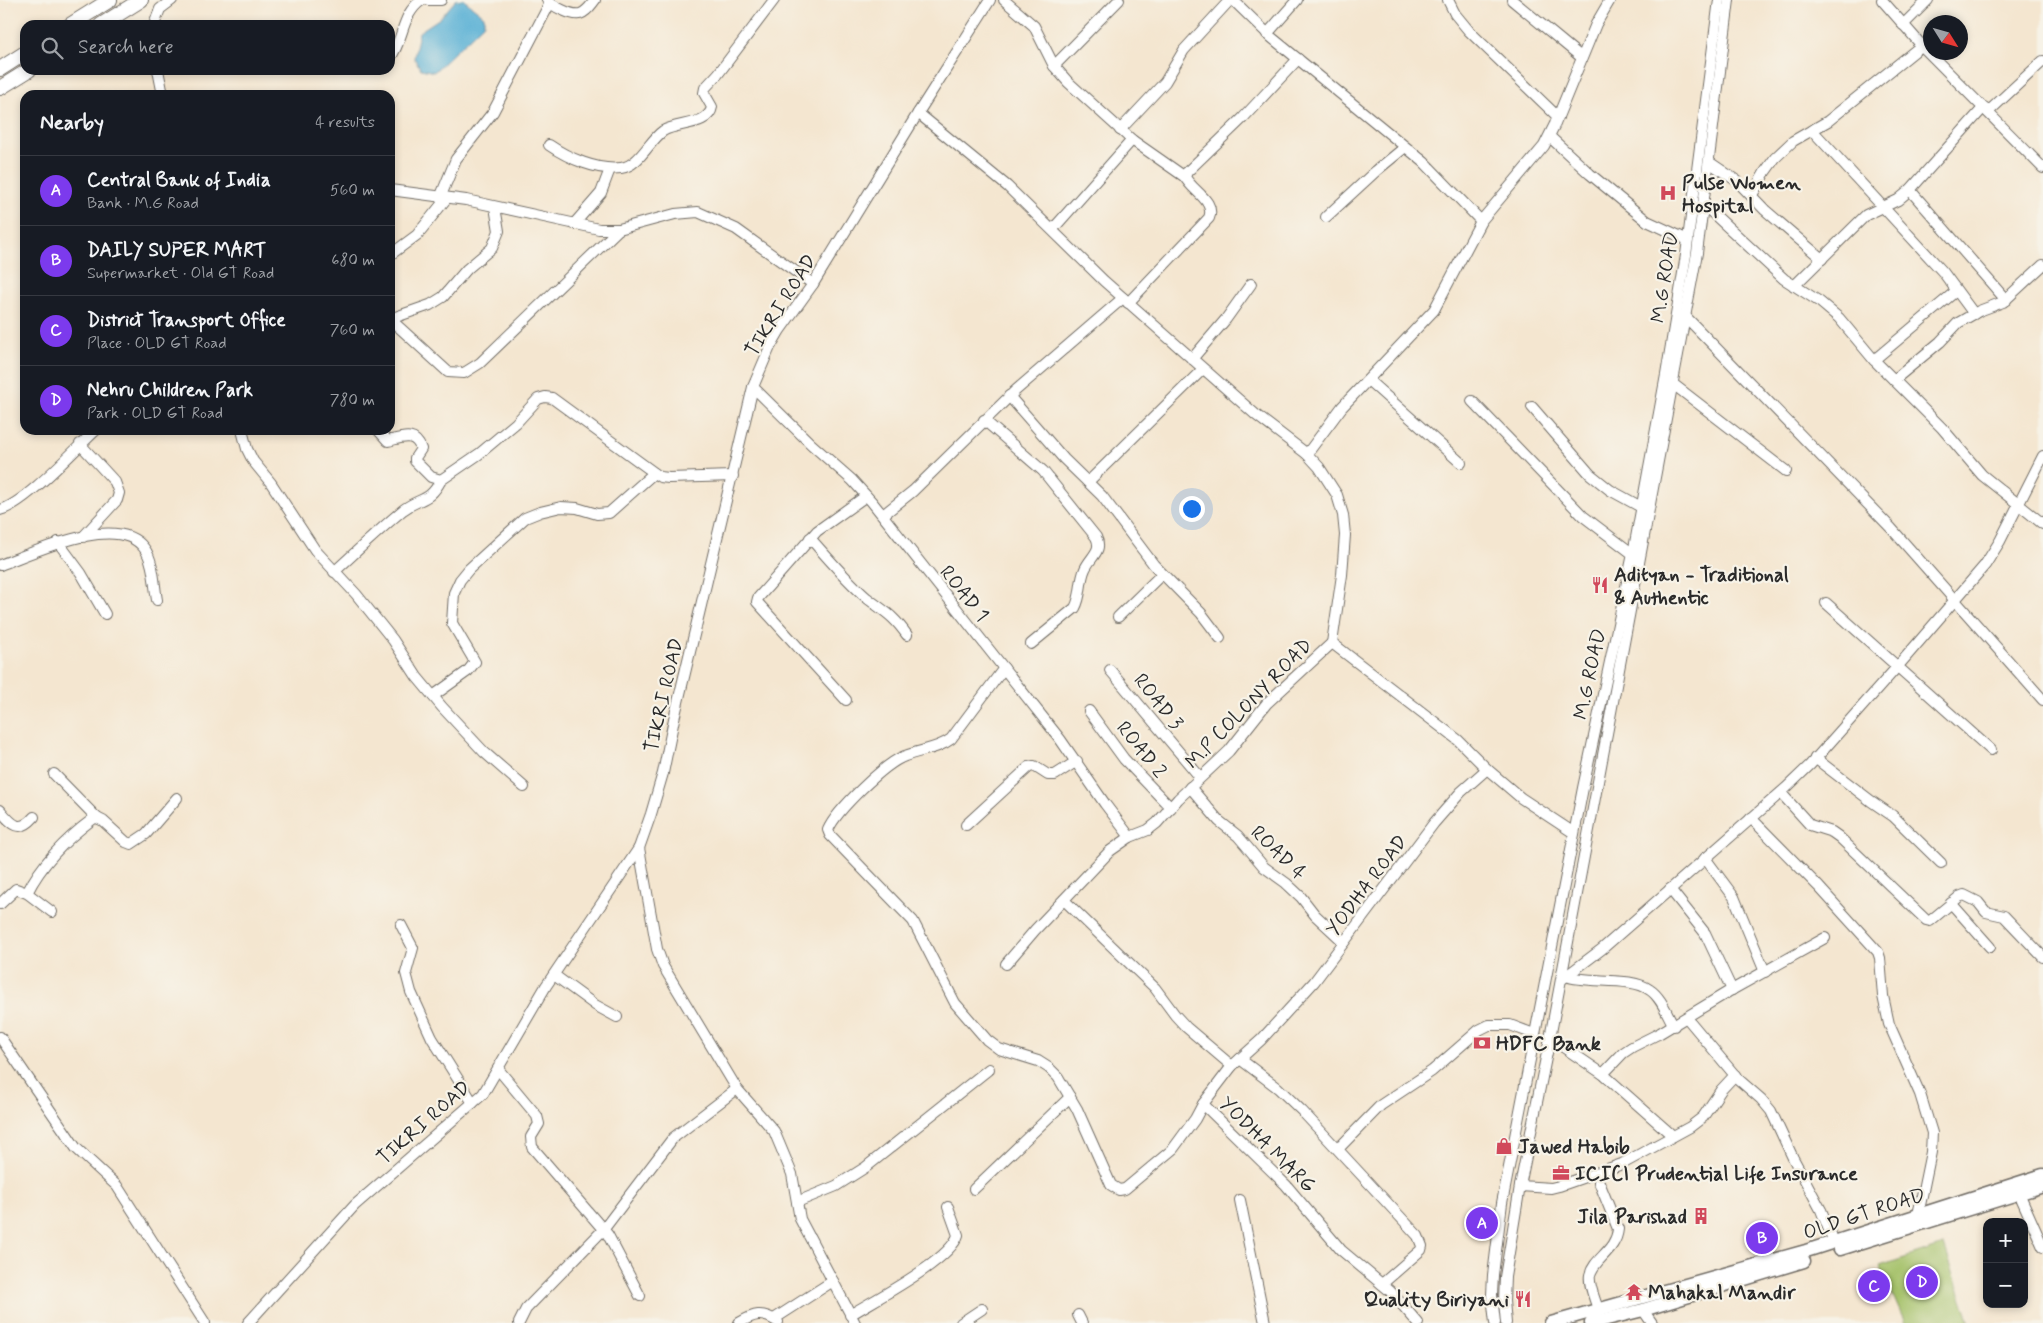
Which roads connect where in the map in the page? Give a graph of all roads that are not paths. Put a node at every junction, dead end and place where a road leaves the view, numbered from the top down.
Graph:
1 (110, 0) edge
2 (142, 0) edge
3 (172, 0) edge
4 (422, 0) edge
5 (428, 0) edge
6 (441, 0) edge
7 (595, 0) edge
8 (774, 0) edge
9 (990, 0) edge
10 (1004, 0) edge
11 (1119, 0) edge
12 (1231, 0) edge
13 (1297, 0) edge
14 (1448, 0) edge
15 (1512, 0) edge
16 (1719, 0) edge
17 (1729, 0) edge
18 (1882, 0) edge
19 (1928, 0) edge
20 (1607, 1) edge
21 (548, 2) edge
22 (78, 20) edge
23 (109, 20) edge
24 (156, 20) edge
25 (1903, 25) junction
26 (1267, 34) junction
27 (1921, 46) junction
28 (395, 50) edge
29 (20, 56) edge
30 (1581, 57) junction
31 (1298, 58) junction
32 (2043, 62) edge
33 (1054, 66) junction
34 (0, 68) edge
35 (21, 75) edge
36 (159, 75) edge
37 (0, 88) edge
38 (162, 90) edge
39 (1986, 110) junction
40 (918, 113) junction
41 (1558, 117) junction
42 (1120, 130) junction
43 (1812, 130) junction
44 (1550, 137) junction
45 (1132, 140) junction
46 (549, 145) dead end
47 (1404, 148) junction
48 (1709, 162) junction
49 (2043, 168) edge
50 (610, 169) junction
51 (1185, 177) junction
52 (1910, 190) junction
53 (395, 191) edge
54 (1752, 195) junction
55 (443, 198) junction
56 (1704, 204) junction
57 (495, 206) junction
58 (1883, 206) junction
59 (1326, 218) dead end
60 (1481, 221) junction
61 (574, 224) junction
62 (619, 229) junction
63 (1053, 230) junction
64 (1691, 244) junction
65 (395, 251) edge
66 (1822, 259) junction
67 (2043, 265) edge
68 (813, 284) junction
69 (1251, 284) dead end
70 (1794, 286) junction
71 (1956, 291) junction
72 (2006, 300) junction
73 (1126, 301) junction
74 (1974, 314) junction
75 (1686, 316) junction
76 (395, 317) edge
77 (395, 324) edge
78 (1192, 359) junction
79 (1874, 360) junction
80 (1203, 368) junction
81 (1368, 380) junction
82 (1894, 380) junction
83 (1673, 384) junction
84 (753, 387) junction
85 (1010, 396) junction
86 (1472, 401) dead end
87 (1532, 408) dead end
88 (984, 420) junction
89 (90, 435) edge
90 (243, 435) edge
91 (383, 435) edge
92 (80, 444) junction
93 (1307, 454) junction
94 (2043, 456) edge
95 (1462, 463) dead end
96 (1786, 471) dead end
97 (654, 473) junction
98 (1651, 474) junction
99 (733, 476) junction
100 (441, 480) junction
101 (1088, 482) junction
102 (866, 496) junction
103 (2020, 503) junction
104 (1641, 507) junction
105 (0, 510) edge
106 (883, 515) junction
107 (2043, 524) edge
108 (83, 537) junction
109 (810, 538) junction
110 (58, 542) junction
111 (1633, 554) junction
112 (0, 565) edge
113 (334, 572) junction
114 (1162, 574) junction
115 (157, 600) dead end
116 (1955, 600) junction
117 (1826, 603) dead end
118 (105, 614) dead end
119 (1118, 617) dead end
120 (907, 636) dead end
121 (1220, 638) dead end
122 (1332, 643) junction
123 (1030, 644) dead end
124 (1898, 666) junction
125 (1004, 668) junction
126 (1110, 670) dead end
127 (433, 696) junction
128 (846, 700) dead end
129 (2043, 700) edge
130 (1089, 711) dead end
131 (1991, 750) dead end
132 (1816, 758) junction
133 (1077, 761) junction
134 (1487, 769) junction
135 (54, 774) dead end
136 (1200, 778) junction
137 (524, 787) dead end
138 (1190, 787) junction
139 (1781, 793) junction
140 (177, 798) dead end
141 (1171, 808) junction
142 (0, 810) edge
143 (34, 817) dead end
144 (97, 818) junction
145 (1751, 818) junction
146 (966, 826) dead end
147 (1574, 833) junction
148 (1130, 837) junction
149 (638, 848) junction
150 (1706, 858) junction
151 (1941, 863) dead end
152 (1670, 889) junction
153 (27, 893) junction
154 (1064, 900) junction
155 (1951, 903) junction
156 (0, 904) edge
157 (52, 912) dead end
158 (401, 925) dead end
159 (1825, 938) dead end
160 (1344, 942) junction
161 (1990, 947) dead end
162 (2043, 957) edge
163 (1006, 964) dead end
164 (1765, 972) junction
165 (554, 975) junction
166 (1563, 978) junction
167 (1732, 990) junction
168 (617, 1017) dead end
169 (1687, 1018) junction
170 (1674, 1026) junction
171 (1534, 1034) junction
172 (0, 1037) edge
173 (1550, 1038) junction
174 (1236, 1063) junction
175 (498, 1068) junction
176 (989, 1069) dead end
177 (1603, 1074) junction
178 (1735, 1075) junction
179 (736, 1089) junction
180 (1070, 1097) junction
181 (473, 1104) junction
182 (1203, 1104) junction
183 (1673, 1136) junction
184 (1338, 1149) junction
185 (2043, 1175) edge
186 (1600, 1182) dead end
187 (1520, 1186) junction
188 (2043, 1186) edge
189 (974, 1189) dead end
190 (2019, 1194) junction
191 (1240, 1200) dead end
192 (797, 1202) junction
193 (948, 1207) dead end
194 (1918, 1215) junction
195 (603, 1230) junction
196 (1834, 1242) junction
197 (2043, 1246) edge
198 (833, 1281) junction
199 (1382, 1284) junction
200 (640, 1296) dead end
201 (982, 1309) dead end
202 (1598, 1310) junction
203 (1643, 1310) junction
204 (853, 1319) edge
205 (776, 1321) edge
206 (205, 1323) edge
207 (248, 1323) edge
208 (519, 1323) edge
209 (739, 1323) edge
210 (961, 1323) edge
211 (1265, 1323) edge
212 (1418, 1323) edge
213 (1495, 1323) edge
214 (1506, 1323) edge
215 (1552, 1323) edge
216 (1591, 1323) edge
217 (1652, 1323) edge

1 - 22 highway
2 - 23 highway
3 - 24 street
4 - 28 street
5 - 6 street
7 - 21 street
8 - 50 street
9 - 40 street, TIKRI ROAD
10 - 33 street
11 - 33 street
12 - 26 street
12 - 42 street
13 - 26 street
14 - 41 street
15 - 30 street
16 - 64 street, M.G ROAD
17 - 48 street, M.G ROAD
18 - 25 street
19 - 25 street
20 - 30 street
21 - 55 street
25 - 27 street
26 - 31 street
27 - 39 street
27 - 43 street
29 - 34 highway
30 - 41 street
31 - 47 street
31 - 51 street
32 - 39 street
33 - 42 street
35 - 37 highway
36 - 38 street
39 - 49 street
39 - 52 street
40 - 63 street
40 - 68 street, TIKRI ROAD
41 - 44 street
42 - 45 street
43 - 54 street
43 - 58 street
44 - 60 street
44 - 64 street
45 - 51 street
45 - 63 street
46 - 50 street
47 - 59 street
47 - 60 street
48 - 54 street
48 - 56 street, M.G ROAD
50 - 61 street
51 - 73 street
52 - 58 street
52 - 72 street
53 - 55 street
54 - 66 street
55 - 57 street
55 - 65 street
56 - 64 street, M.G ROAD
56 - 70 street
57 - 61 street
57 - 76 street
58 - 66 street
58 - 71 street
60 - 81 street
61 - 62 street
62 - 68 street
62 - 77 street
63 - 73 street
64 - 75 street, M.G ROAD
64 - 98 street, M.G ROAD
66 - 70 street
67 - 72 street
68 - 84 street, TIKRI ROAD
69 - 78 street
70 - 79 street
71 - 74 street
71 - 79 street
72 - 74 street
73 - 78 street
73 - 85 street
74 - 82 street
75 - 83 street, M.G ROAD
75 - 116 street
78 - 80 street
79 - 82 street
80 - 93 street
80 - 101 street
81 - 93 street
81 - 95 street
82 - 103 street
83 - 96 street
83 - 98 street, M.G ROAD
84 - 99 street, TIKRI ROAD
84 - 102 street, ROAD 1
85 - 88 street
85 - 101 street
86 - 111 street
87 - 104 street
88 - 106 street
88 - 123 street
89 - 92 street
90 - 113 street
91 - 100 street
92 - 105 street
92 - 108 street
93 - 122 street
94 - 103 street
97 - 99 street
97 - 100 street
97 - 127 street
98 - 104 street, M.G ROAD
98 - 166 street, M.G ROAD
99 - 149 street, TIKRI ROAD
100 - 113 street
101 - 114 street
102 - 106 street, ROAD 1
102 - 109 street
103 - 107 street
103 - 116 street
104 - 111 street, M.G ROAD
106 - 125 street, ROAD 1
108 - 110 street
108 - 115 street
109 - 120 street
109 - 128 street
110 - 112 street
110 - 118 street
111 - 147 street, M.G ROAD
113 - 127 street
114 - 119 street
114 - 121 street
116 - 124 street
116 - 129 street
117 - 124 street
122 - 134 street, M.P COLONY ROAD
122 - 136 street, M.P COLONY ROAD
124 - 131 street
124 - 132 street
125 - 133 street, ROAD 1
125 - 180 street, YODHA MARG
126 - 136 street, ROAD 3
127 - 137 street
130 - 141 street, ROAD 2
132 - 139 street
132 - 151 street
133 - 146 street
133 - 148 street, ROAD 1
134 - 147 street
134 - 160 street, YODHA ROAD
135 - 144 street
136 - 138 street, M.P COLONY ROAD
138 - 141 street, M.P COLONY ROAD
138 - 160 street, ROAD 4
139 - 145 street
139 - 155 street
140 - 144 street
141 - 148 street, M.P COLONY ROAD
142 - 143 street
144 - 153 street
145 - 150 street
145 - 194 street
147 - 171 street, M.G ROAD
148 - 154 street, M.P COLONY ROAD
149 - 165 street, TIKRI ROAD
149 - 179 street
150 - 152 street
150 - 164 street
152 - 166 street
152 - 167 street
153 - 156 street
153 - 157 street
154 - 163 street, M.P COLONY ROAD
154 - 174 street
155 - 161 street
155 - 162 street
158 - 181 street
159 - 164 street
160 - 174 street, YODHA ROAD
164 - 167 street
165 - 168 street
165 - 175 street, TIKRI ROAD
166 - 170 street
166 - 173 street, M.G ROAD
167 - 169 street
169 - 170 street
169 - 178 street
170 - 177 street
171 - 184 street
171 - 213 street, M.G ROAD
172 - 206 street
173 - 177 street
173 - 187 street, M.G ROAD
174 - 182 street, YODHA ROAD
174 - 184 street
175 - 181 street, TIKRI ROAD
175 - 195 street
176 - 192 street
177 - 183 street
178 - 183 street
178 - 196 street
179 - 192 street
179 - 195 street
180 - 182 street, YODHA MARG
180 - 189 street
181 - 207 street, TIKRI ROAD
182 - 199 street, YODHA MARG
183 - 187 street
184 - 199 street
185 - 194 main road, OLD GT ROAD
186 - 202 street
187 - 214 street, M.G ROAD
188 - 190 main road, OLD GT ROAD
190 - 197 street
190 - 203 main road, OLD GT ROAD
191 - 211 street
192 - 198 street
193 - 204 street
194 - 196 main road, OLD GT ROAD
195 - 200 street
195 - 208 street
196 - 202 main road, OLD GT ROAD
198 - 204 street
198 - 205 street
199 - 212 street, YODHA MARG
201 - 210 street
202 - 215 main road, OLD GT ROAD
203 - 216 main road, OLD GT ROAD
203 - 217 street
205 - 209 street

